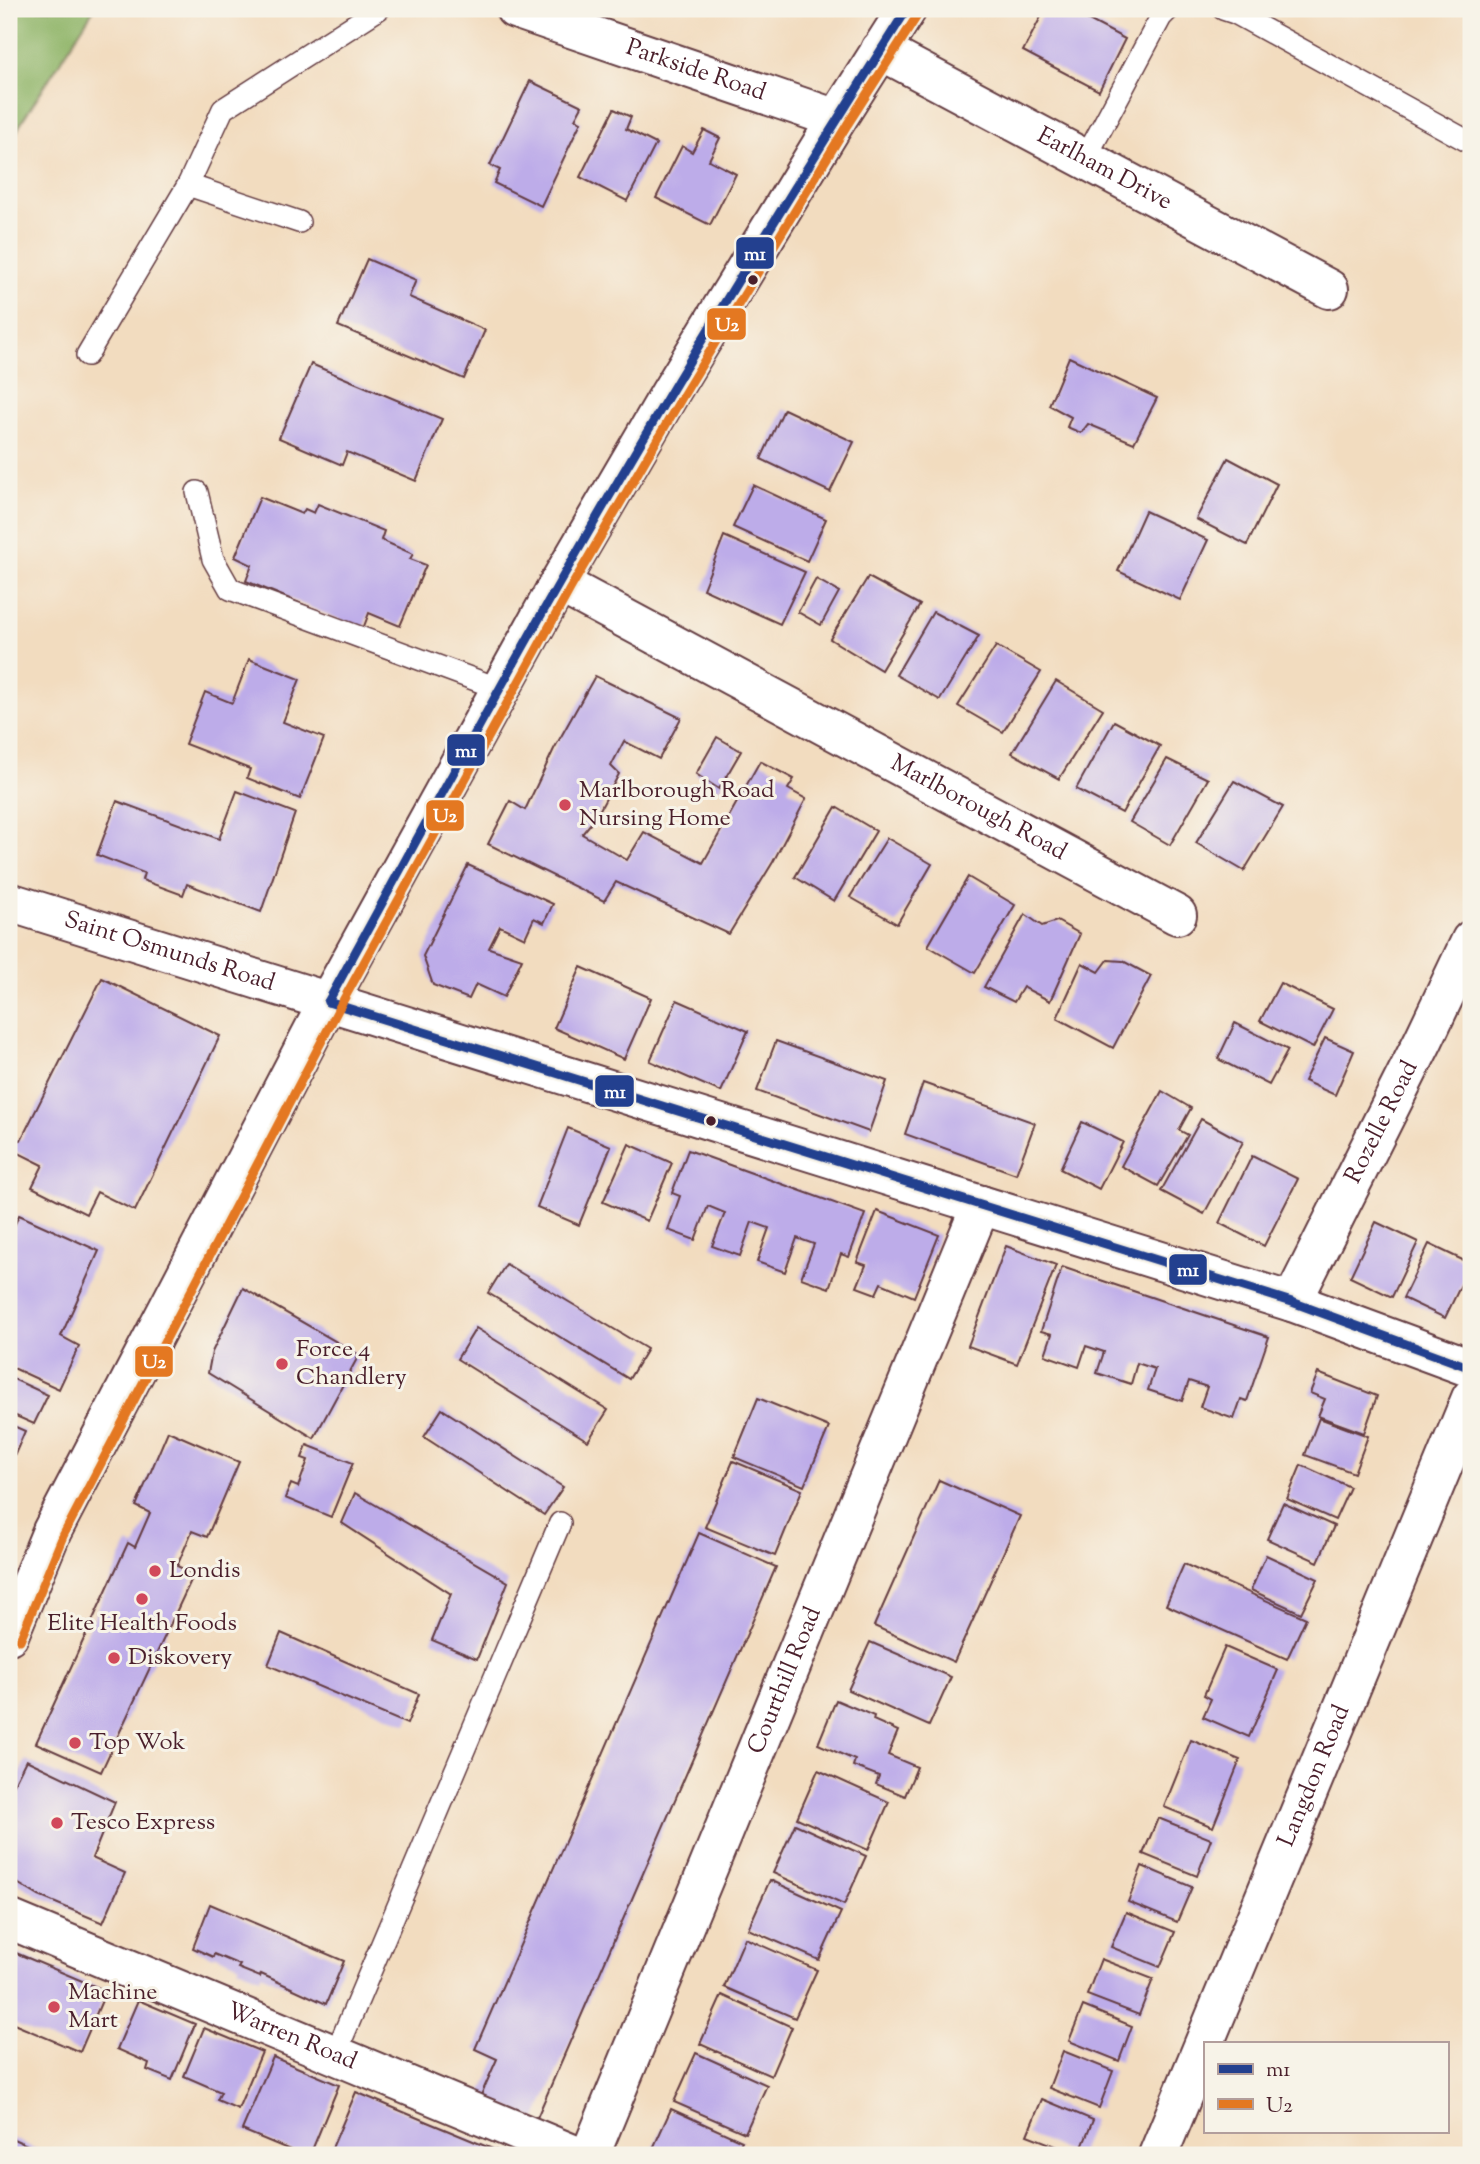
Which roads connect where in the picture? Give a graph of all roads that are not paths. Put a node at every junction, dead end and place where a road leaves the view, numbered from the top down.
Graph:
1 (379, 9) edge
2 (514, 9) edge
3 (907, 9) edge
4 (1169, 9) edge
5 (1223, 9) edge
6 (880, 50) junction
7 (837, 118) junction
8 (1471, 143) edge
9 (1085, 159) junction
10 (188, 185) junction
11 (299, 222) dead end
12 (1329, 289) dead end
13 (87, 355) dead end
14 (197, 492) dead end
15 (559, 583) junction
16 (500, 690) junction
17 (9, 902) edge
18 (1177, 915) dead end
19 (1471, 940) edge
20 (328, 1002) junction
21 (981, 1205) junction
22 (1292, 1302) junction
23 (1471, 1368) edge
24 (1471, 1398) edge
25 (559, 1523) dead end
26 (9, 1635) edge
27 (9, 1919) edge
28 (1205, 2042) edge
29 (1204, 2044) edge
30 (335, 2055) junction
31 (575, 2155) edge
32 (590, 2155) edge
33 (1158, 2155) edge

1 - 10 lane
2 - 7 main road, Parkside Road
3 - 6 main road
4 - 9 lane
5 - 8 lane
6 - 7 main road
6 - 9 main road, Earlham Drive
7 - 15 main road
9 - 12 main road, Earlham Drive
10 - 11 lane
10 - 13 lane
14 - 16 lane
15 - 16 main road
15 - 18 main road, Marlborough Road
16 - 20 main road
17 - 20 main road, Saint Osmunds Road
19 - 22 main road, Rozelle Road
20 - 21 main road, Saint Osmunds Road
20 - 26 main road
21 - 22 main road, Saint Osmunds Road
21 - 32 main road, Courthill Road
22 - 23 main road, Saint Osmunds Road
24 - 28 main road, Langdon Road
25 - 30 lane
27 - 30 main road, Warren Road
29 - 33 main road, Langdon Road
30 - 31 main road, Warren Road

